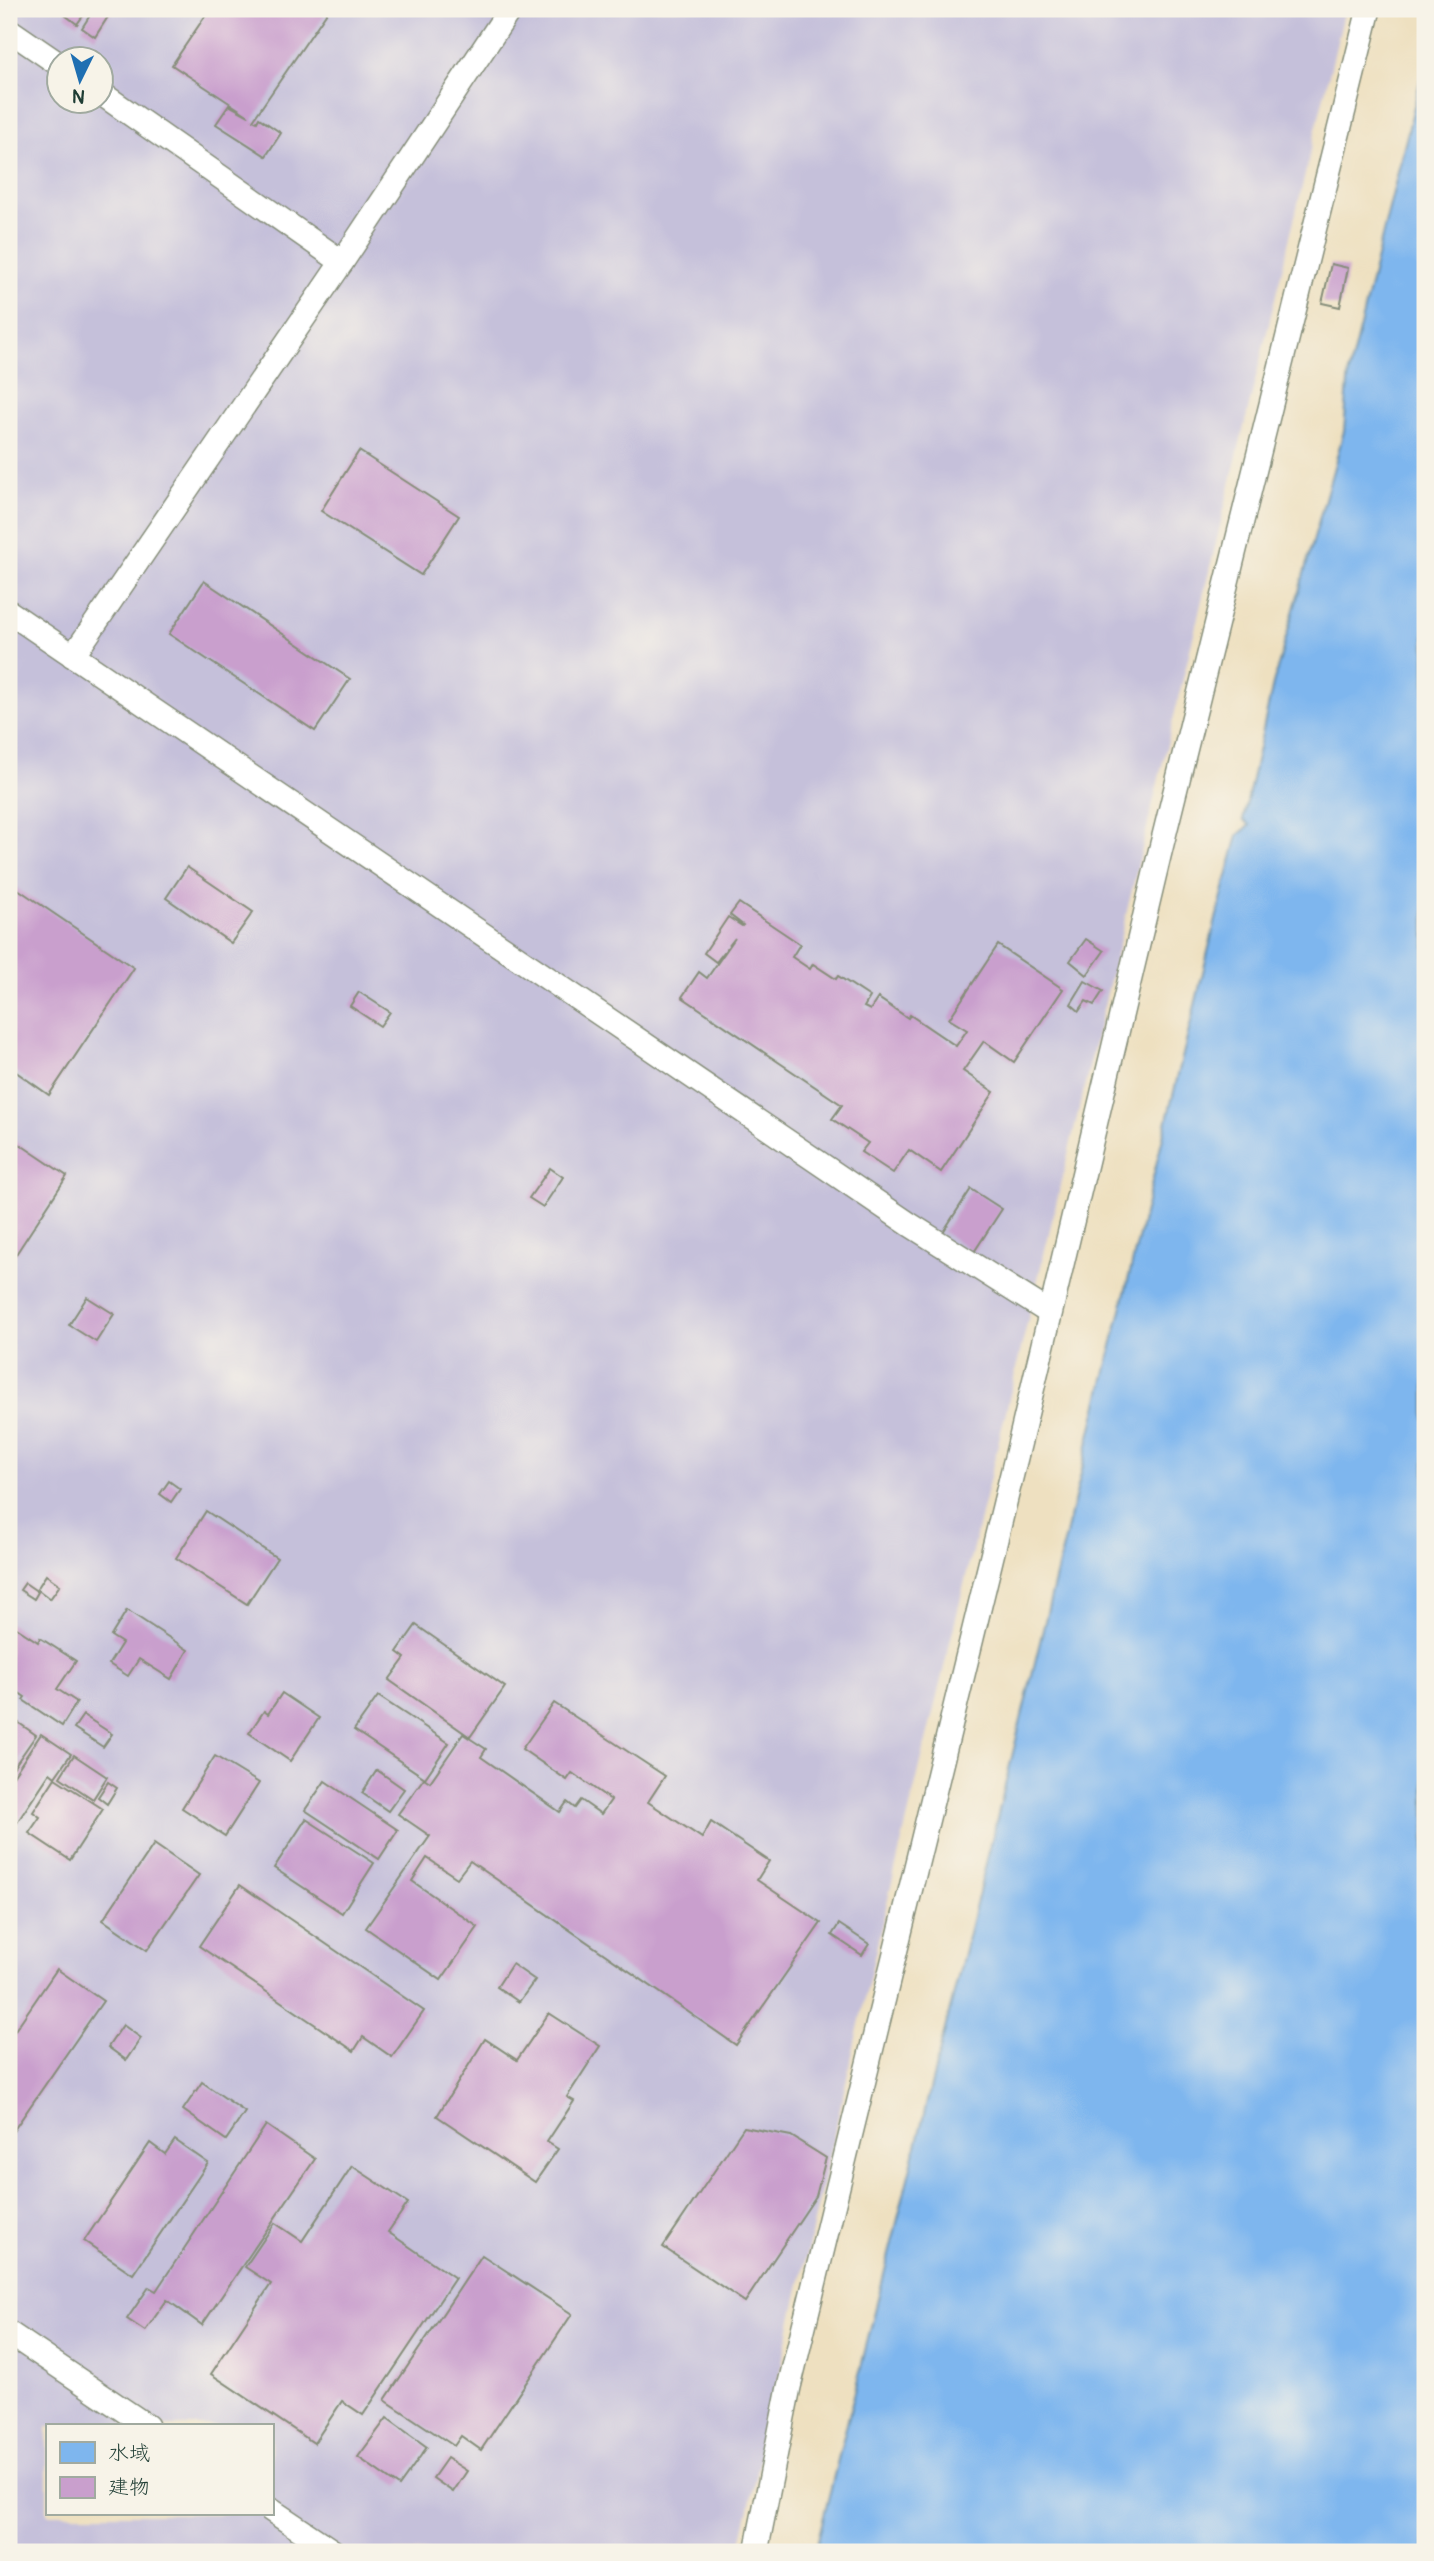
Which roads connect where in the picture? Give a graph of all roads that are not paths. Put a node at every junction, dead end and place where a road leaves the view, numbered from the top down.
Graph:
1 (510, 9) edge
2 (1369, 9) edge
3 (9, 30) edge
4 (46, 55) edge
5 (116, 104) edge
6 (342, 262) junction
7 (9, 612) edge
8 (73, 656) junction
9 (1050, 1313) junction
10 (9, 2333) edge
11 (144, 2424) edge
12 (273, 2511) edge
13 (334, 2552) edge
14 (756, 2552) edge

1 - 6 lane
2 - 9 lane
3 - 4 lane
5 - 6 lane
6 - 8 lane
7 - 8 lane
8 - 9 lane
9 - 14 lane
10 - 11 lane
12 - 13 lane

